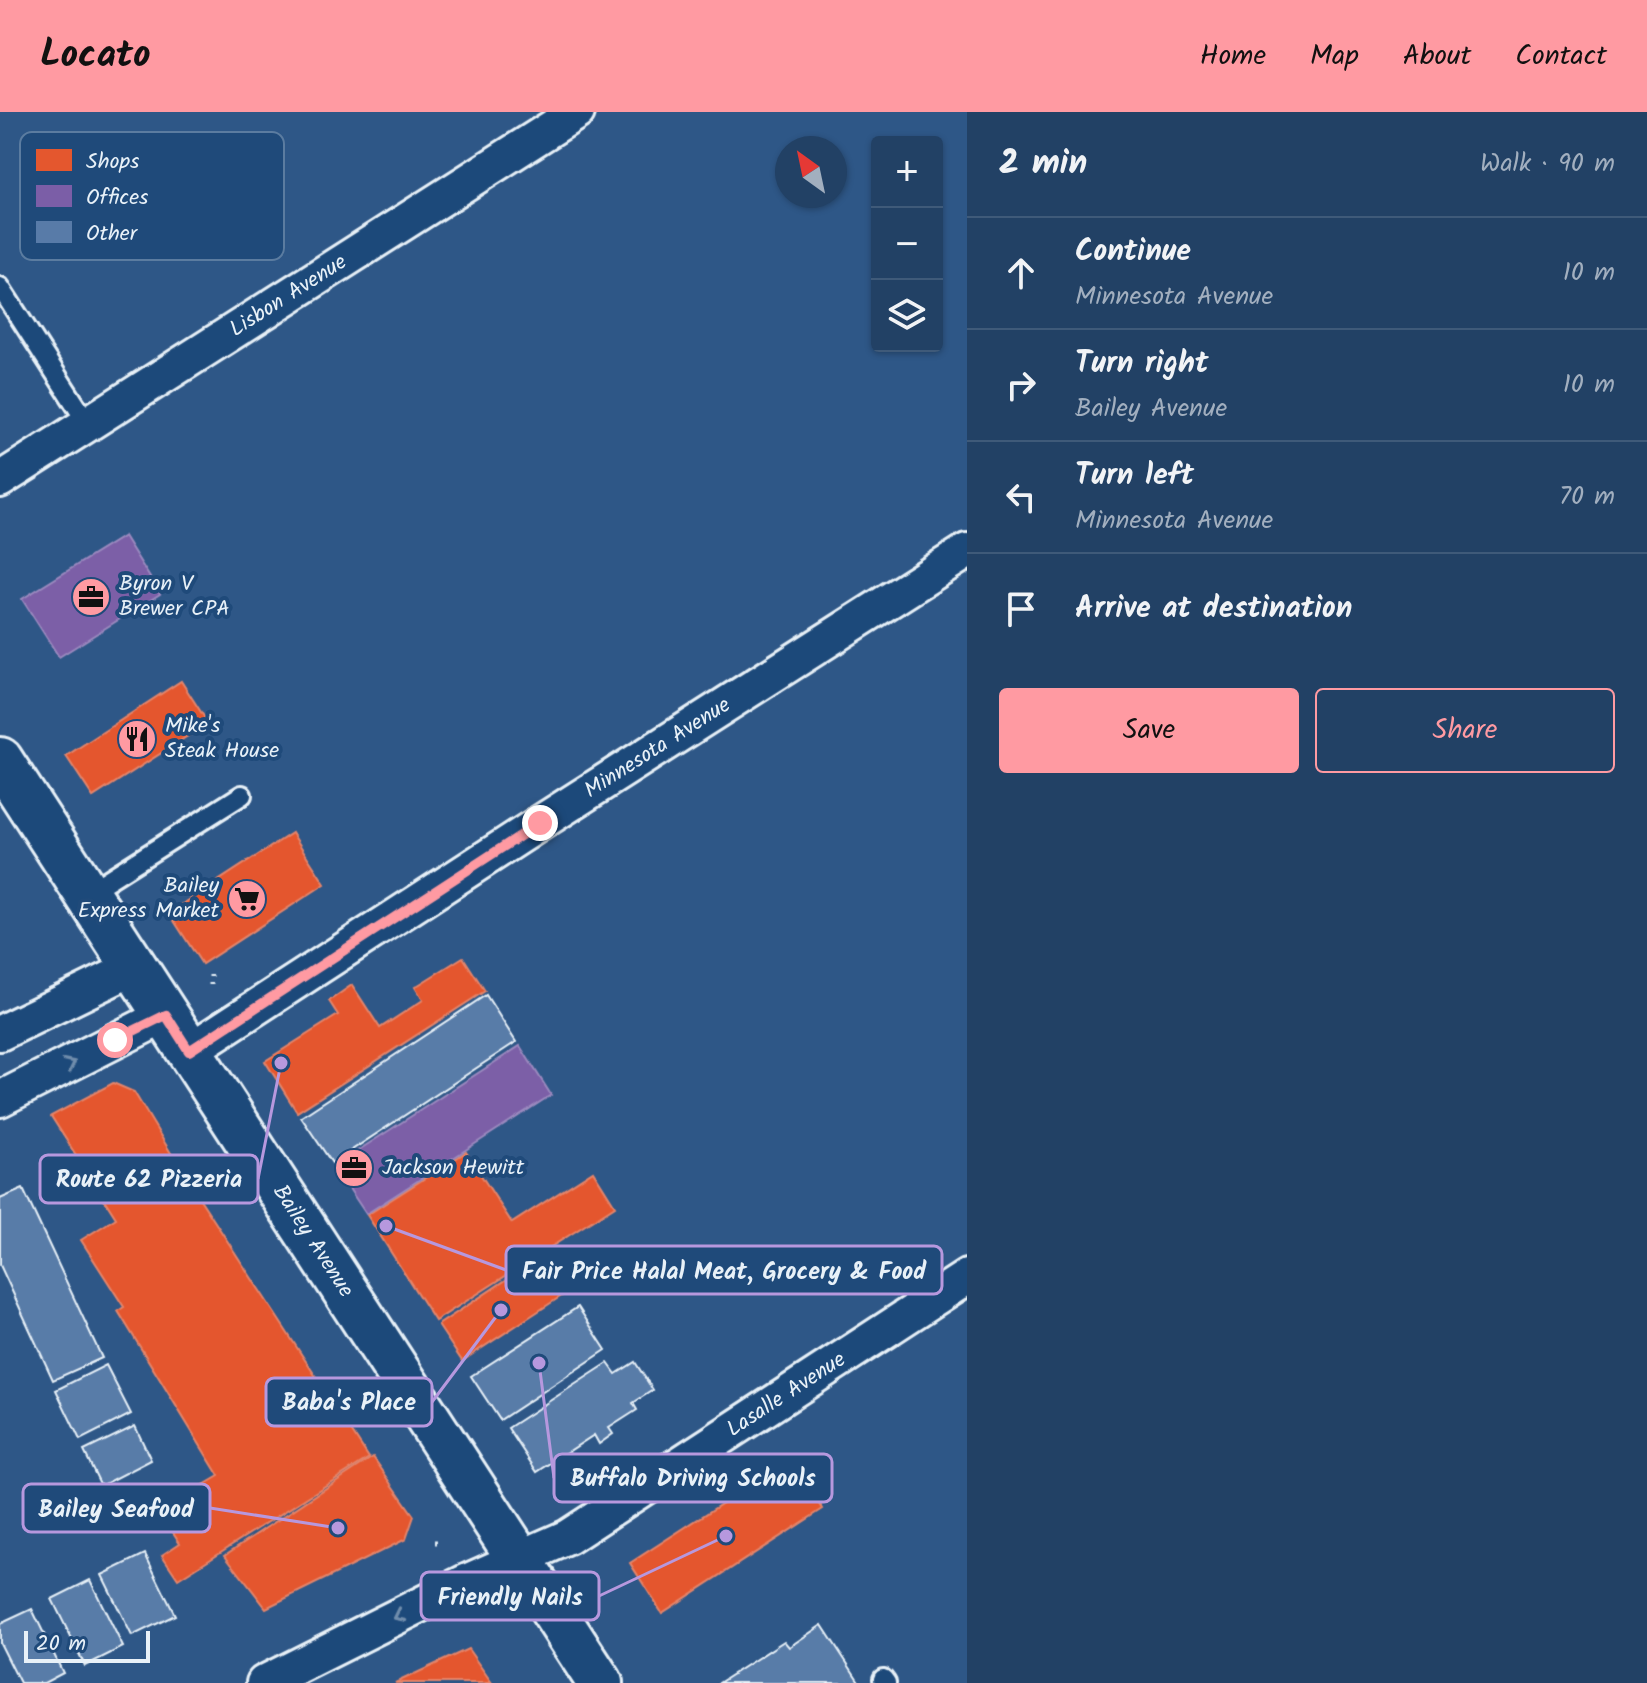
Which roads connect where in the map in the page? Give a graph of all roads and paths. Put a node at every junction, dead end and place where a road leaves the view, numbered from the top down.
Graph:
1 (577, 112) edge
2 (0, 287) edge
3 (88, 424) junction
4 (0, 480) edge
5 (967, 551) edge
6 (0, 760) edge
7 (242, 795) dead end
8 (87, 893) junction
9 (135, 967) junction
10 (211, 975) dead end
11 (211, 985) dead end
12 (166, 1015) junction
13 (0, 1033) edge
14 (189, 1051) junction
15 (0, 1099) edge
16 (967, 1277) edge
17 (435, 1542) dead end
18 (443, 1542) dead end
19 (520, 1558) junction
20 (264, 1683) edge
21 (600, 1683) edge

1 - 3 street, Lisbon Avenue
2 - 3 lane
3 - 4 street, Lisbon Avenue
5 - 14 street, Minnesota Avenue
6 - 8 main road, Bailey Avenue
7 - 8 lane
8 - 9 main road, Bailey Avenue
9 - 12 main road, Bailey Avenue
9 - 13 street
10 - 11 path
12 - 14 main road, Bailey Avenue
15 -> 12 street
14 - 19 main road, Bailey Avenue
16 - 19 street, Lasalle Avenue
17 - 18 path
19 -> 20 street, Lasalle Avenue
19 - 21 main road, Bailey Avenue

